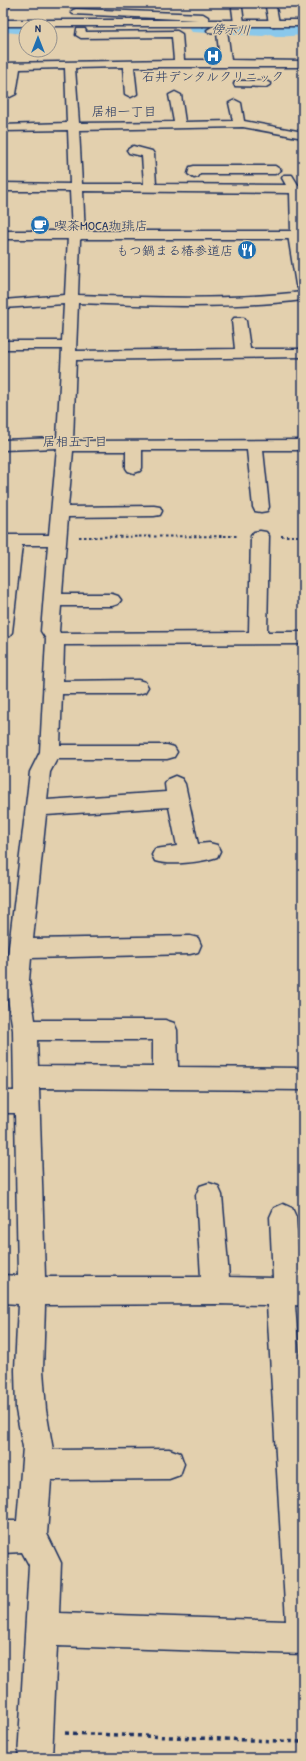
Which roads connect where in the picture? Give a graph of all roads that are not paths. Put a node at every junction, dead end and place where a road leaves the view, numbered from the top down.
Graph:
1 (135, 3) edge
2 (271, 7) dead end
3 (78, 8) edge
4 (97, 8) edge
5 (238, 8) dead end
6 (132, 14) junction
7 (303, 22) edge
8 (3, 23) edge
9 (203, 23) junction
10 (239, 23) junction
11 (274, 23) junction
12 (78, 27) junction
13 (212, 30) dead end
14 (21, 58) edge
15 (179, 63) junction
16 (231, 63) junction
17 (128, 64) junction
18 (303, 64) edge
19 (70, 65) junction
20 (3, 66) edge
21 (18, 66) junction
22 (267, 86) dead end
23 (10, 94) dead end
24 (131, 94) dead end
25 (175, 95) dead end
26 (235, 102) dead end
27 (267, 115) dead end
28 (239, 123) junction
29 (180, 124) junction
30 (207, 124) junction
31 (74, 127) junction
32 (3, 128) edge
33 (269, 128) junction
34 (303, 135) edge
35 (208, 137) dead end
36 (133, 150) dead end
37 (194, 174) dead end
38 (3, 187) edge
39 (77, 187) junction
40 (150, 188) junction
41 (294, 190) edge
42 (3, 235) edge
43 (298, 235) edge
44 (76, 236) junction
45 (302, 280) edge
46 (303, 296) edge
47 (72, 299) junction
48 (3, 304) edge
49 (238, 321) dead end
50 (3, 345) edge
51 (68, 351) junction
52 (303, 353) edge
53 (243, 354) junction
54 (65, 444) junction
55 (3, 445) edge
56 (134, 445) junction
57 (255, 445) junction
58 (303, 445) edge
59 (134, 468) dead end
60 (261, 507) dead end
61 (154, 511) dead end
62 (61, 512) junction
63 (260, 536) road end
64 (59, 539) junction
65 (8, 540) edge
66 (53, 600) junction
67 (112, 600) dead end
68 (3, 632) edge
69 (258, 638) junction
70 (303, 638) edge
71 (55, 639) junction
72 (138, 687) dead end
73 (53, 688) junction
74 (50, 752) junction
75 (167, 752) dead end
76 (36, 808) junction
77 (163, 855) dead end
78 (190, 945) dead end
79 (14, 963) edge
80 (26, 1030) junction
81 (26, 1077) junction
82 (166, 1078) junction
83 (303, 1079) edge
84 (15, 1102) edge
85 (210, 1195) dead end
86 (284, 1217) dead end
87 (3, 1289) edge
88 (216, 1290) junction
89 (32, 1291) junction
90 (290, 1291) edge
91 (169, 1464) dead end
92 (37, 1465) junction
93 (17, 1537) edge
94 (303, 1627) edge
95 (42, 1629) junction
96 (303, 1638) edge
97 (35, 1758) edge

1 - 6 street
2 - 11 street
3 - 4 street
3 - 12 street
4 - 6 street
5 - 10 street
6 - 9 street
7 - 11 street
8 - 12 street
9 - 10 street
9 - 12 street
10 - 11 street
12 - 15 street
13 - 16 street
14 - 21 street
15 - 16 street
15 - 17 street
16 - 18 street
16 - 22 street
17 - 19 street
17 - 24 street
19 - 21 street
19 - 31 street
20 - 21 street
21 - 23 street
25 - 29 street
26 - 28 street
27 - 33 street
28 - 30 street
28 - 33 street
29 - 30 street
29 - 31 street
30 - 35 street
31 - 32 street
31 - 39 street
33 - 34 street
36 - 40 street
37 - 41 street
38 - 39 street
39 - 40 street
39 - 44 street
40 - 41 street
41 - 43 street
42 - 44 street
43 - 44 street
43 - 45 street
44 - 47 street
46 - 47 street
47 - 48 street
47 - 51 street
49 - 53 street
50 - 51 street
51 - 53 street
51 - 54 street
52 - 53 street
54 - 55 street
54 - 56 street
54 - 62 street
56 - 57 street
56 - 59 street
57 - 58 street
57 - 60 street
61 - 62 street
62 - 64 street
63 - 69 street
64 - 65 street
64 - 66 street
65 - 68 street
66 - 67 street
66 - 71 street
69 - 70 street
69 - 71 street
71 - 73 street
72 - 73 street
73 - 74 street
74 - 75 street
74 - 76 street
76 - 77 street
76 - 79 street
78 - 79 street
79 - 80 street
80 - 81 street
80 - 82 street
81 - 82 street
81 - 84 street
82 - 83 street
84 - 89 street
85 - 88 street
86 - 90 street
87 - 89 street
88 - 89 street
88 - 90 street
89 - 92 street
90 - 94 street
91 - 92 street
92 - 93 street
93 - 95 street
95 - 96 street
95 - 97 street

